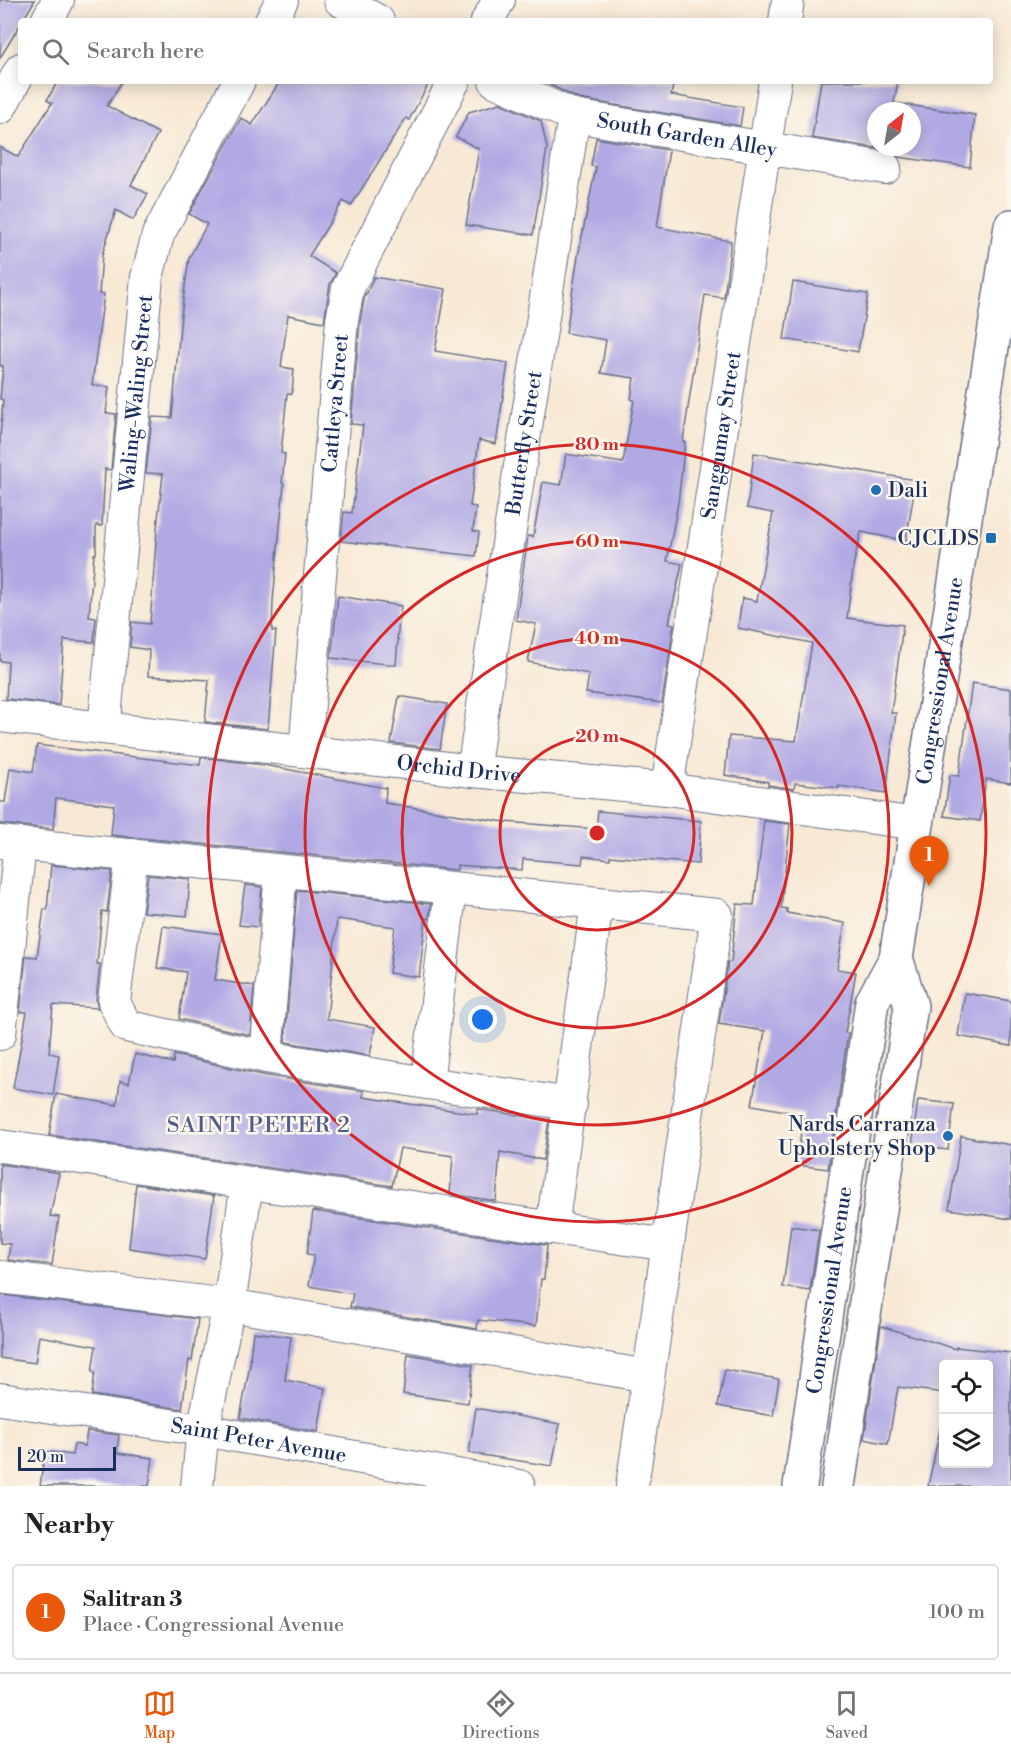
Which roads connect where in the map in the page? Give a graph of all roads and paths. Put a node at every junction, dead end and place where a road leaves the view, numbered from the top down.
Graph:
1 (58, 0) edge
2 (282, 0) edge
3 (340, 0) edge
4 (499, 0) edge
5 (788, 0) edge
6 (49, 18) edge
7 (273, 18) edge
8 (373, 18) edge
9 (489, 18) edge
10 (785, 18) edge
11 (18, 75) edge
12 (237, 84) edge
13 (452, 84) edge
14 (502, 84) edge
15 (774, 84) edge
16 (0, 108) edge
17 (574, 116) junction
18 (764, 147) junction
19 (885, 168) dead end
20 (1011, 226) edge
21 (0, 716) edge
22 (104, 728) junction
23 (305, 750) junction
24 (473, 771) junction
25 (668, 789) junction
26 (917, 824) junction
27 (10, 843) edge
28 (132, 855) junction
29 (281, 871) junction
30 (451, 888) junction
31 (597, 903) junction
32 (896, 958) junction
33 (0, 1034) edge
34 (266, 1057) junction
35 (427, 1083) junction
36 (571, 1104) junction
37 (0, 1146) edge
38 (247, 1183) junction
39 (552, 1228) junction
40 (668, 1245) junction
41 (0, 1277) edge
42 (229, 1305) junction
43 (648, 1376) junction
44 (0, 1399) edge
45 (203, 1430) junction
46 (197, 1486) edge
47 (519, 1486) edge
48 (632, 1486) edge
49 (800, 1486) edge
50 (838, 1486) edge

1 - 6 street
2 - 7 street
3 - 8 street
4 - 9 street
5 - 10 street
11 - 16 street
12 - 22 street, Waling-Waling Street
13 - 23 street, Cattleya Street
14 - 17 street, South Garden Alley
15 - 18 street, Sanggumay Street
17 - 18 street, South Garden Alley
17 - 24 street, Butterfly Street
18 - 19 street, South Garden Alley
18 - 25 street, Sanggumay Street
20 - 26 main road, Congressional Avenue
21 - 22 street, Orchid Drive
22 - 23 street, Orchid Drive
23 - 24 street, Orchid Drive
24 - 25 street, Orchid Drive
25 - 26 street, Orchid Drive
26 - 32 main road, Congressional Avenue
27 - 28 street
27 - 33 street
28 - 29 street
28 - 34 street
29 - 30 street
29 - 34 street
30 - 31 street
30 - 35 street
31 - 36 street
31 - 40 street
32 - 49 main road, Congressional Avenue
32 - 50 main road, Congressional Avenue
34 - 35 street
35 - 36 street
36 - 39 street
37 - 38 street
38 - 39 street
38 - 42 street
39 - 40 street
40 - 43 street
41 - 42 street
42 - 43 street
42 - 45 street
43 - 48 street
44 - 45 street, Saint Peter Avenue
45 - 46 street
45 - 47 street, Saint Peter Avenue

